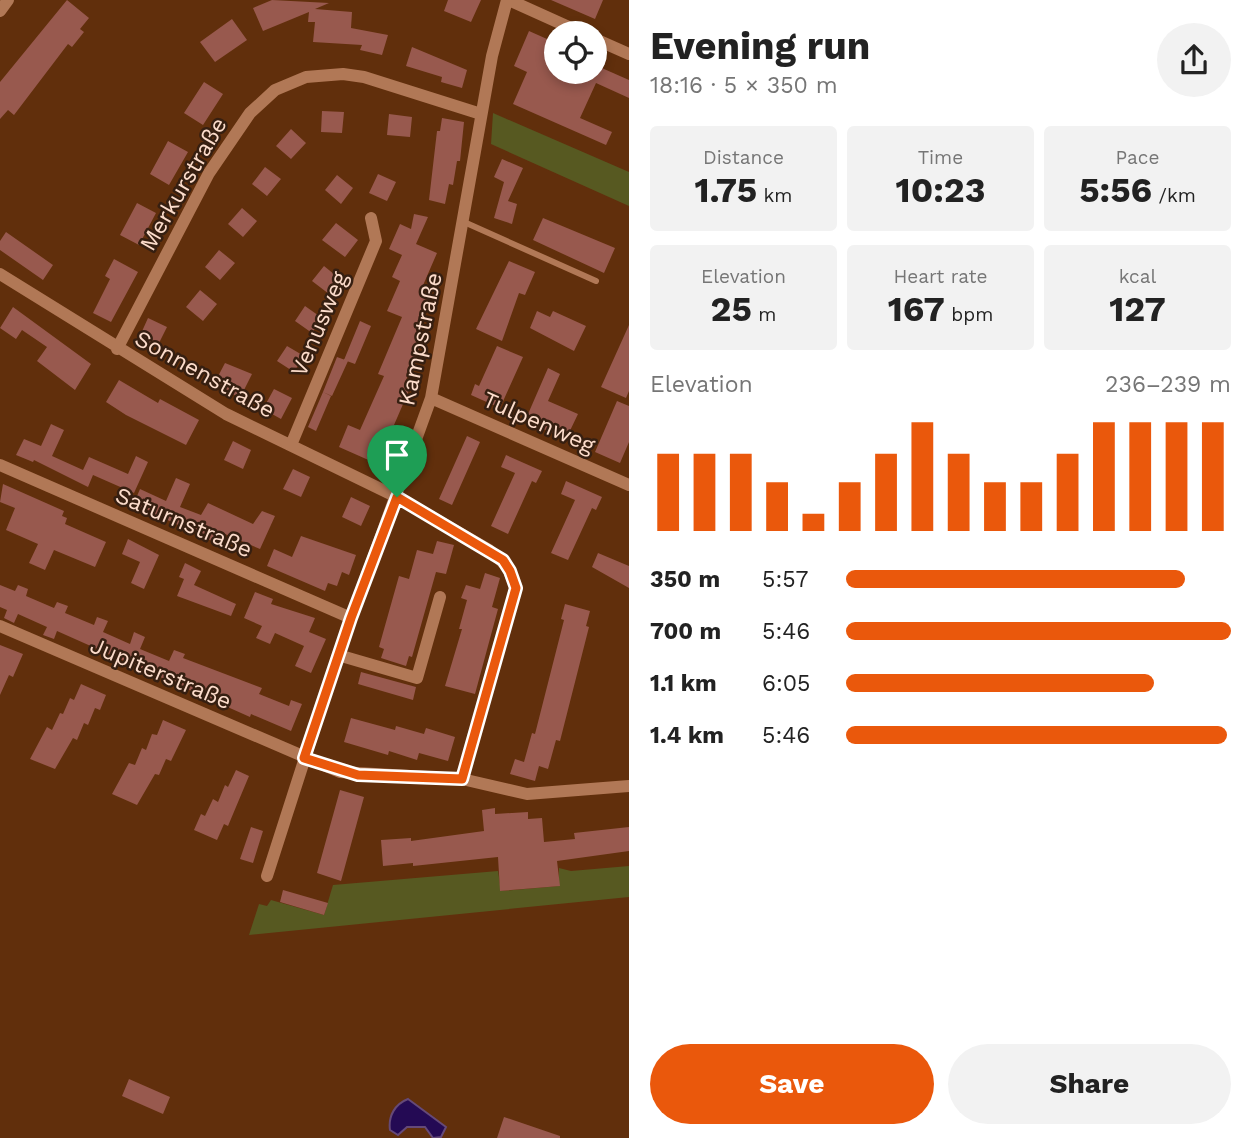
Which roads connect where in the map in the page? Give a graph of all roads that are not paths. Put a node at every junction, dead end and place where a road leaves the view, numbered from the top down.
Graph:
1 (8, 0) edge
2 (508, 0) edge
3 (0, 10) edge
4 (555, 21) edge
5 (607, 44) edge
6 (629, 54) edge
7 (481, 114) junction
8 (371, 218) dead end
9 (464, 222) junction
10 (0, 274) edge
11 (596, 281) dead end
12 (117, 349) junction
13 (431, 398) junction
14 (291, 445) junction
15 (0, 465) edge
16 (629, 485) edge
17 (397, 497) junction
18 (440, 597) dead end
19 (351, 618) junction
20 (0, 626) edge
21 (338, 656) junction
22 (304, 758) junction
23 (462, 779) junction
24 (629, 786) edge
25 (267, 876) dead end

1 - 3 street
2 - 4 street
2 - 7 street, Kampstraße
5 - 6 street
7 - 9 street, Kampstraße
7 - 12 street, Merkurstraße
8 - 14 street, Venusweg
9 - 11 lane
9 - 13 street, Kampstraße
10 - 12 street, Sonnenstraße
12 - 14 street, Sonnenstraße
13 - 16 street, Tulpenweg
13 - 17 street, Kampstraße
14 - 17 street, Sonnenstraße
15 - 19 street, Saturnstraße
17 - 19 street, Kampstraße
17 - 23 street, Sonnenstraße
18 - 21 street
19 - 21 street, Kampstraße
20 - 22 street, Jupiterstraße
21 - 22 street, Kampstraße
22 - 23 street, Jupiterstraße
22 - 25 street, Kampstraße
23 - 24 street, Jupiterstraße

